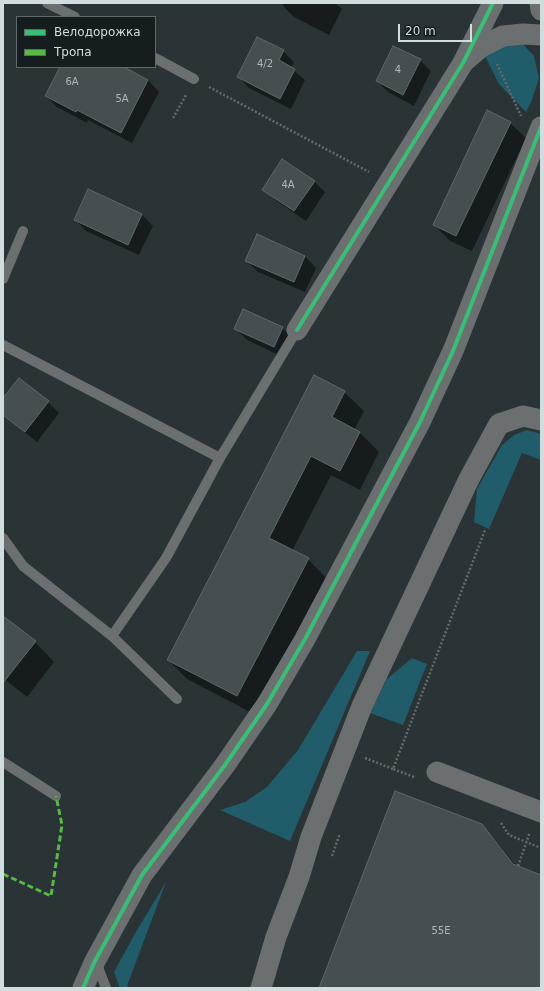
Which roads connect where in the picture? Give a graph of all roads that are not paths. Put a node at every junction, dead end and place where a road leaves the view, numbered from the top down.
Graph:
1 (47, 3) edge
2 (493, 3) edge
3 (540, 3) edge
4 (541, 10) edge
5 (73, 16) edge
6 (541, 35) edge
7 (156, 59) edge
8 (463, 63) junction
9 (194, 79) road end
10 (540, 131) edge
11 (23, 231) dead end
12 (3, 279) edge
13 (297, 330) joint
14 (3, 345) edge
15 (541, 420) edge
16 (220, 458) junction
17 (3, 538) edge
18 (112, 636) junction
19 (177, 699) dead end
20 (3, 762) edge
21 (429, 776) road end
22 (56, 796) dead end
23 (541, 812) edge
24 (95, 961) junction
25 (84, 988) edge
26 (106, 988) edge
27 (261, 988) edge

1 - 5 lane
2 - 8 street
3 - 4 street
6 - 8 street
7 - 9 lane
8 - 13 street
10 - 24 street
11 - 12 lane
13 - 16 lane
14 - 16 lane
15 - 27 street
16 - 18 lane
17 - 18 lane
18 - 19 lane
20 - 22 lane
21 - 23 street
24 - 25 street
24 - 26 lane

